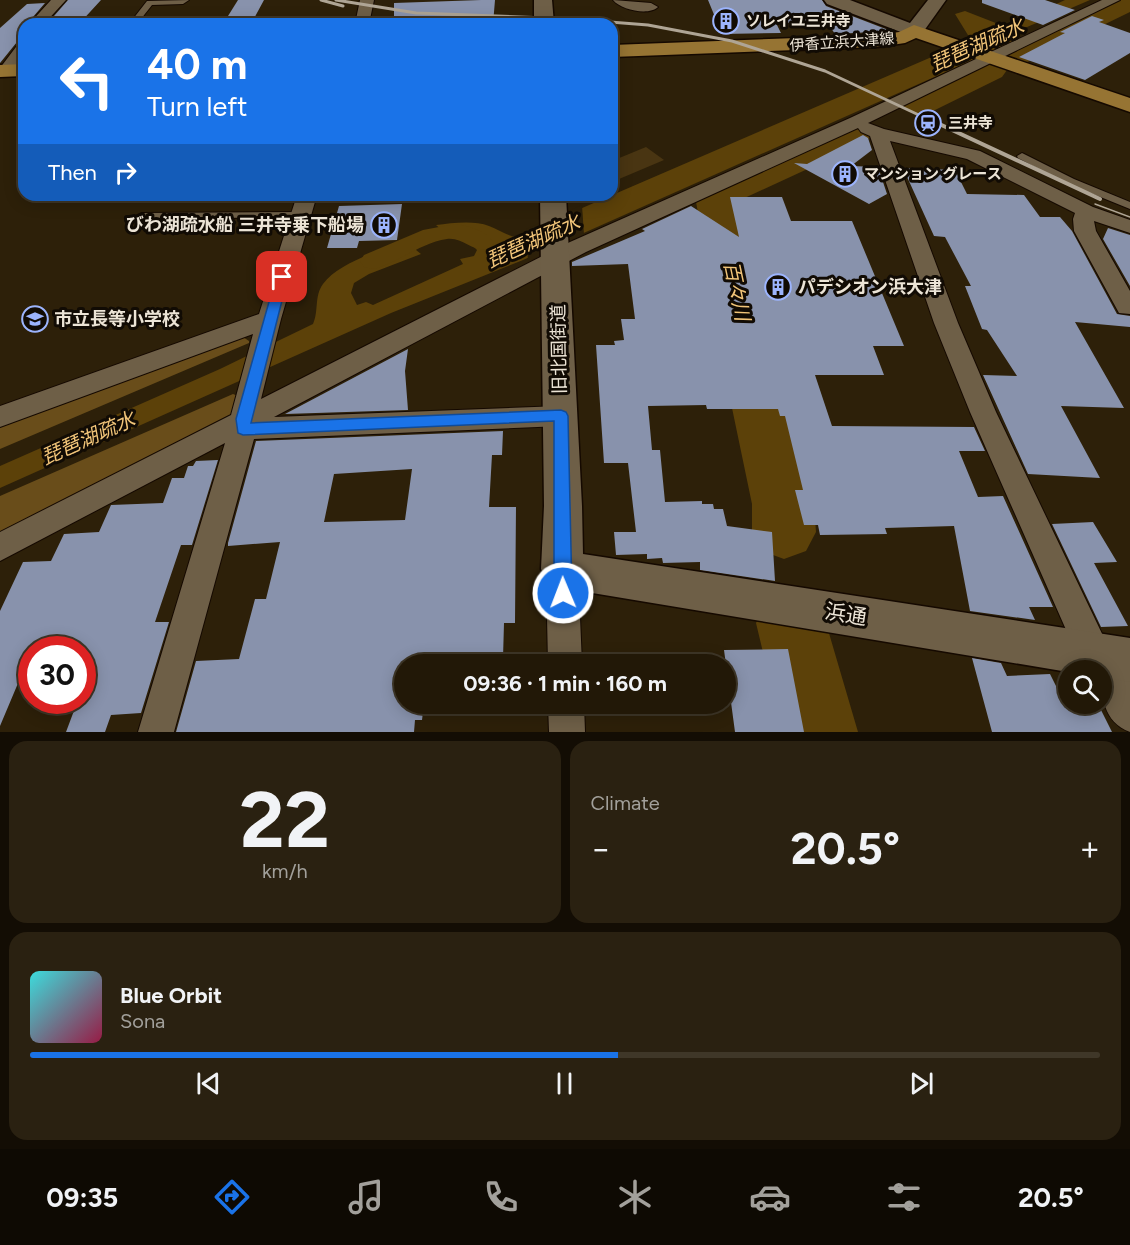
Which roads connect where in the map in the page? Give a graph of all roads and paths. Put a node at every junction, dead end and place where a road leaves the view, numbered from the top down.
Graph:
1 (59, 0) edge
2 (185, 0) edge
3 (367, 0) edge
4 (543, 0) edge
5 (620, 0) edge
6 (833, 0) edge
7 (936, 0) edge
8 (1113, 0) edge
9 (651, 7) dead end
10 (42, 18) edge
11 (138, 18) edge
12 (363, 18) edge
13 (544, 18) edge
14 (914, 31) junction
15 (618, 51) edge
16 (18, 56) edge
17 (987, 57) junction
18 (8, 72) edge
19 (1130, 105) edge
20 (867, 128) junction
21 (1022, 156) dead end
22 (554, 204) edge
23 (304, 205) edge
24 (1130, 206) edge
25 (1086, 211) junction
26 (142, 216) dead end
27 (1130, 227) edge
28 (556, 254) junction
29 (1127, 307) dead end
30 (269, 321) junction
31 (561, 416) junction
32 (0, 417) edge
33 (245, 417) junction
34 (0, 547) edge
35 (562, 569) junction
36 (565, 654) edge
37 (1112, 657) edge
38 (566, 714) edge
39 (1130, 714) edge
40 (156, 732) edge
41 (567, 732) edge

1 - 10 street
2 - 11 lane
3 - 12 street
4 - 13 street
5 - 9 street
6 - 14 street
7 - 14 street
8 - 17 street
14 - 15 main road, 伊香立浜大津線
14 - 17 main road, 伊香立浜大津線
16 - 18 street
17 - 19 main road, 伊香立浜大津線
17 - 20 street
20 - 25 street
20 - 28 street
20 - 37 street
21 - 24 lane
22 - 28 street, 旧北国街道
23 - 26 lane
23 - 30 street
25 - 27 street
25 - 29 street
28 - 31 street, 旧北国街道
28 - 33 street
30 - 32 street
30 - 33 street
31 - 33 street
31 - 35 street, 旧北国街道
33 - 34 street
33 - 40 street
35 - 36 street, 旧北国街道
35 - 37 street, 浜通
37 - 39 street
38 - 41 street

